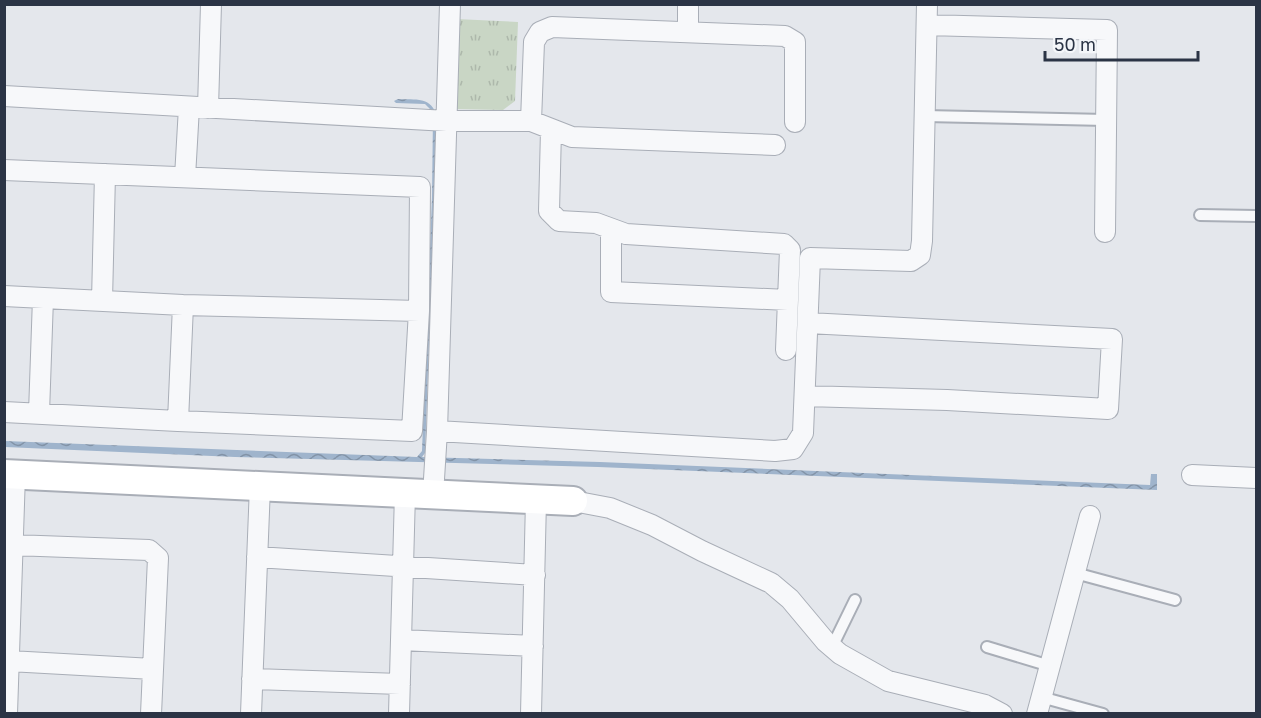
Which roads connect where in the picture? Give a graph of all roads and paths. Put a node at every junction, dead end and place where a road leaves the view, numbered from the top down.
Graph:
1 (211, 4) edge
2 (450, 4) edge
3 (688, 4) edge
4 (927, 4) edge
5 (927, 25) junction
6 (688, 32) junction
7 (4, 96) edge
8 (198, 107) junction
9 (925, 116) junction
10 (1106, 120) junction
11 (447, 121) junction
12 (531, 121) junction
13 (795, 122) dead end
14 (551, 130) junction
15 (775, 145) dead end
16 (4, 170) edge
17 (105, 174) junction
18 (185, 177) junction
19 (1200, 215) dead end
20 (1257, 216) edge
21 (611, 229) junction
22 (1105, 232) dead end
23 (4, 296) edge
24 (43, 298) junction
25 (788, 300) junction
26 (102, 301) junction
27 (183, 305) junction
28 (419, 311) junction
29 (808, 323) junction
30 (786, 350) dead end
31 (805, 396) junction
32 (4, 412) edge
33 (39, 413) junction
34 (178, 421) junction
35 (437, 431) junction
36 (10, 474) edge
37 (1192, 475) dead end
38 (1257, 478) edge
39 (260, 486) junction
40 (419, 494) junction
41 (536, 500) junction
42 (573, 501) joint
43 (1090, 516) dead end
44 (13, 545) junction
45 (257, 557) junction
46 (403, 567) junction
47 (1075, 573) junction
48 (535, 575) junction
49 (855, 600) dead end
50 (1175, 600) dead end
51 (401, 640) junction
52 (533, 646) junction
53 (987, 647) dead end
54 (832, 648) junction
55 (9, 661) junction
56 (1050, 666) junction
57 (153, 669) junction
58 (252, 679) junction
59 (400, 684) junction
60 (1039, 705) edge
61 (7, 714) edge
62 (151, 714) edge
63 (251, 714) edge
64 (399, 714) edge
65 (531, 714) edge
66 (1002, 714) edge
67 (1103, 714) edge

1 - 8 street
2 - 11 street
3 - 6 street
4 - 5 street
5 - 9 street
5 - 10 street
6 - 12 street
6 - 13 street
7 - 8 street
8 - 11 street
8 - 18 street
9 - 10 lane
9 - 29 street
10 - 22 street
11 - 12 street
11 - 35 street
12 - 14 street
14 - 15 street
14 - 21 street
16 - 17 street
17 - 18 street
17 - 26 street
18 - 28 street
19 - 20 lane
21 - 25 street
21 - 25 street
23 - 24 street
24 - 26 street
24 - 33 street
25 - 30 street
26 - 27 street
27 - 28 street
27 - 34 street
28 - 34 street
29 - 31 street
29 - 31 street
31 - 35 street
32 - 33 street
33 - 34 street
35 - 40 street
36 - 39 street
36 - 44 street
37 - 38 street
39 - 40 street
39 - 45 street
40 - 41 street
40 - 46 street
41 - 42 street
41 - 48 street
42 - 54 street
43 - 47 street
44 - 55 street
44 - 57 street
45 - 46 street
45 - 58 street
46 - 48 street
46 - 51 street
47 - 50 lane
47 - 56 street
48 - 52 street
49 - 54 lane
51 - 52 street
51 - 59 street
52 - 65 street
53 - 56 lane
54 - 66 street
55 - 57 street
55 - 61 street
56 - 60 street
57 - 62 street
58 - 59 street
58 - 63 street
59 - 64 street
60 - 67 lane

